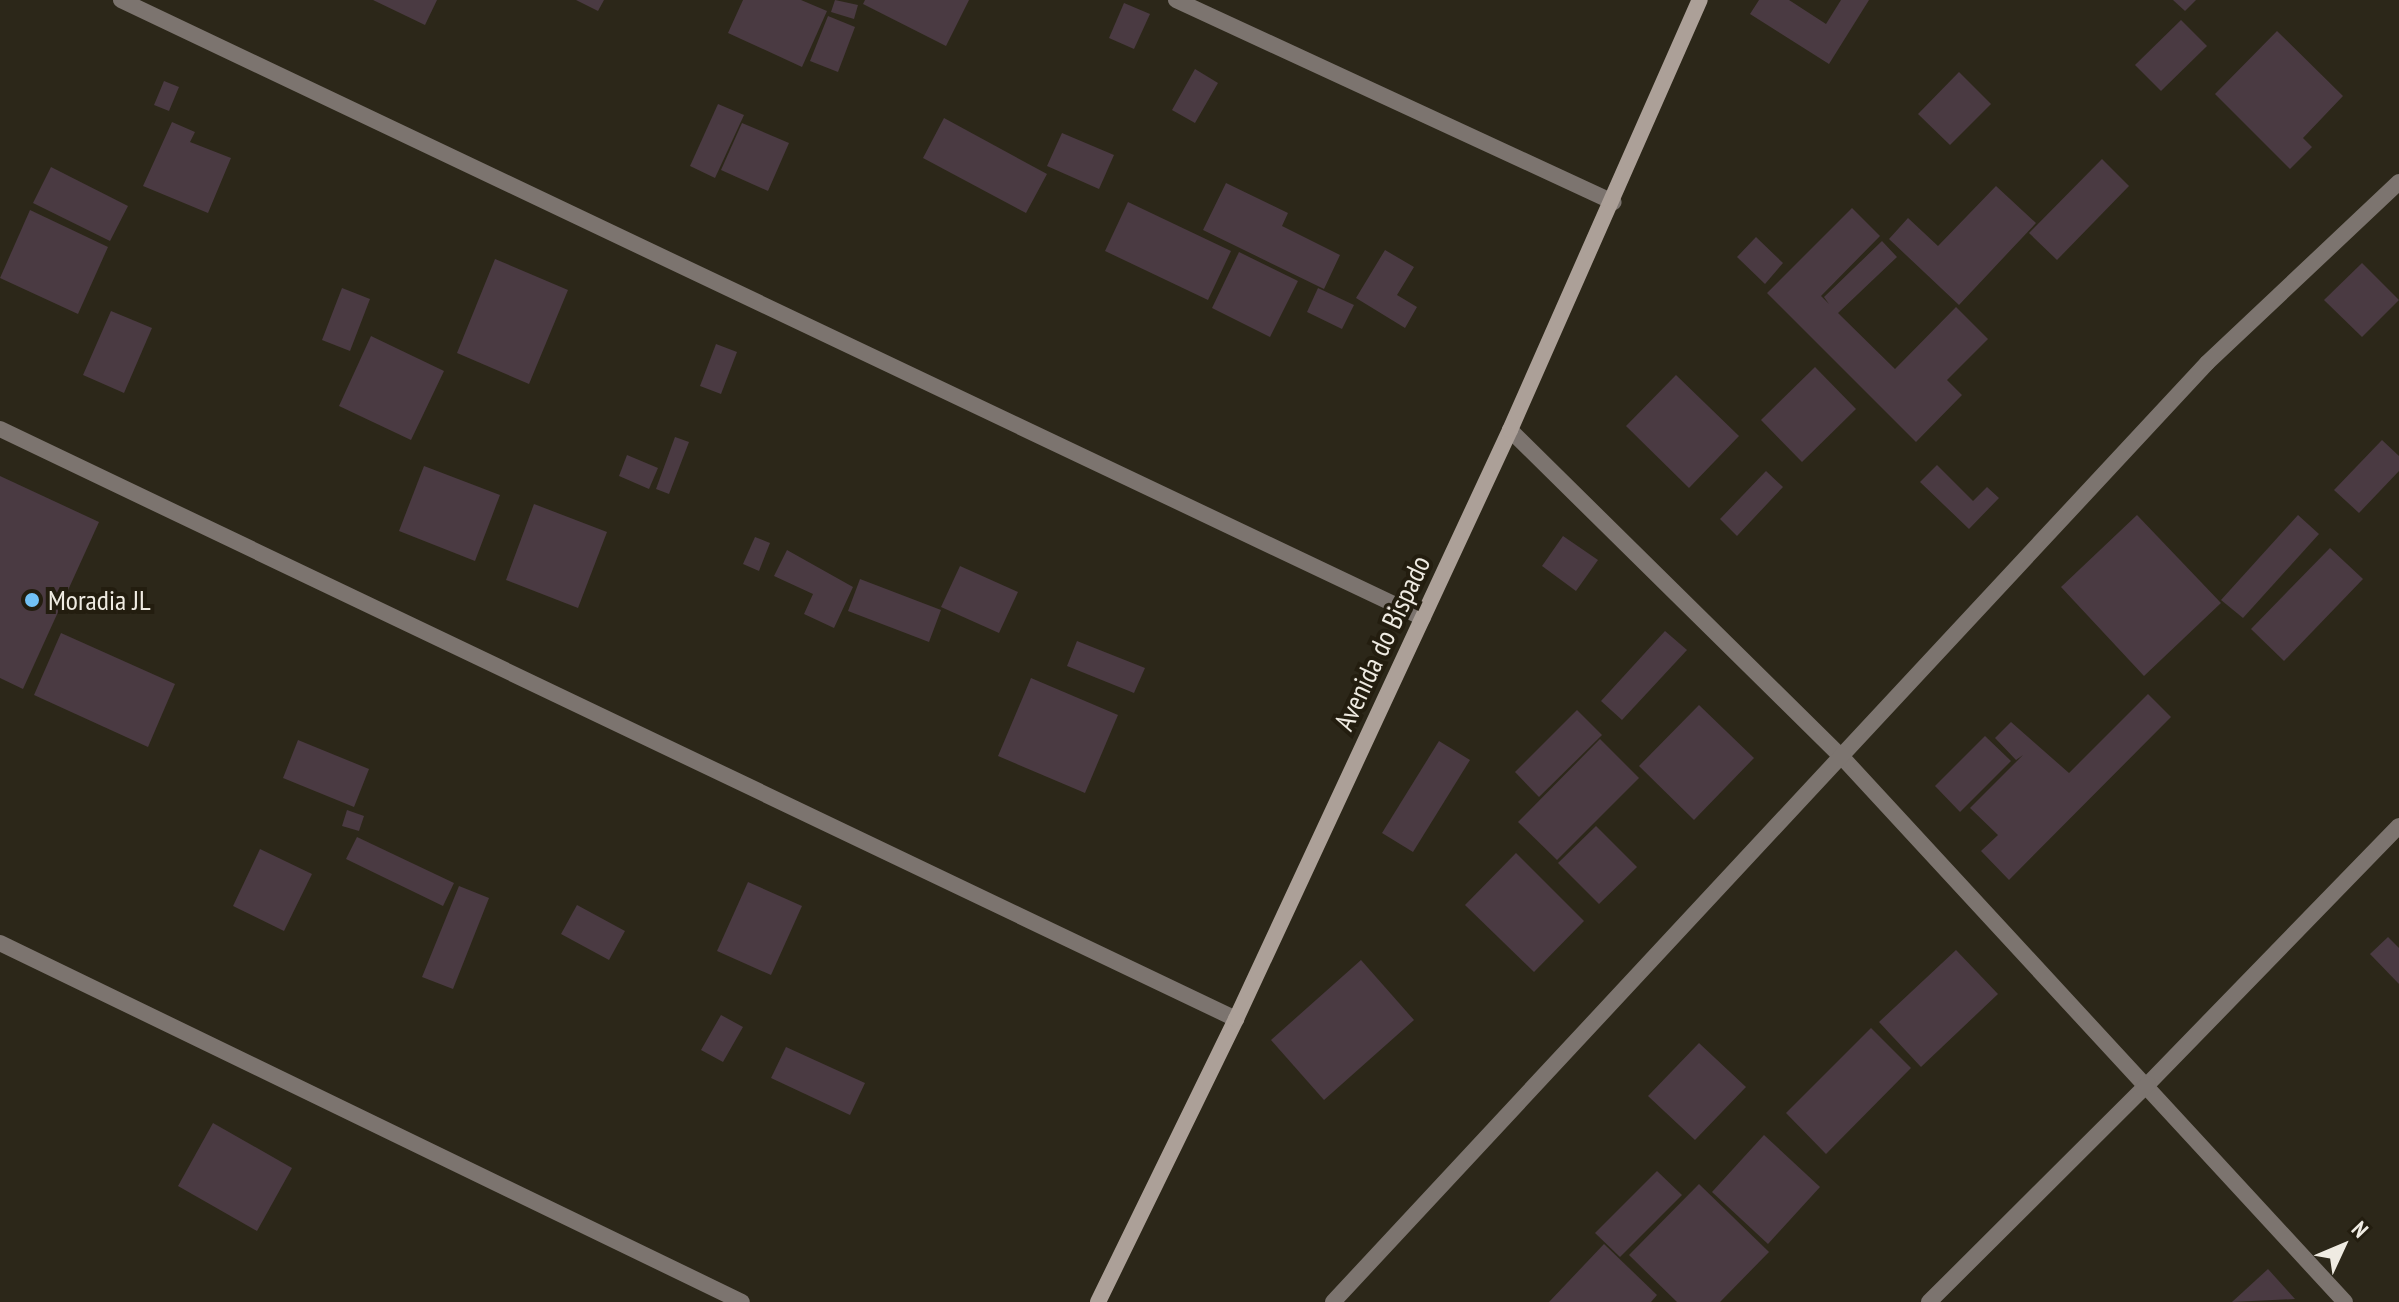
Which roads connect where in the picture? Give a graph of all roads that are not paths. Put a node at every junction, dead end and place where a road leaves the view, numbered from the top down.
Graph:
1 (121, 0) edge
2 (1176, 0) edge
3 (1700, 0) edge
4 (2399, 182) edge
5 (1614, 202) junction
6 (0, 429) edge
7 (1510, 430) junction
8 (1423, 618) junction
9 (1841, 756) junction
10 (2399, 826) edge
11 (0, 943) edge
12 (1236, 1019) junction
13 (2148, 1084) junction
14 (1103, 1300) edge
15 (742, 1302) edge
16 (1333, 1302) edge
17 (1929, 1302) edge
18 (2345, 1302) edge

1 - 8 street
2 - 5 street
3 - 5 main road, Avenida do Bispado
4 - 9 street
5 - 7 main road, Avenida do Bispado
6 - 12 street
7 - 8 main road, Avenida do Bispado
7 - 9 street
8 - 12 main road, Avenida do Bispado
9 - 13 street
9 - 16 street
10 - 13 street
11 - 15 street
12 - 14 main road, Avenida do Bispado
13 - 17 street
13 - 18 street

